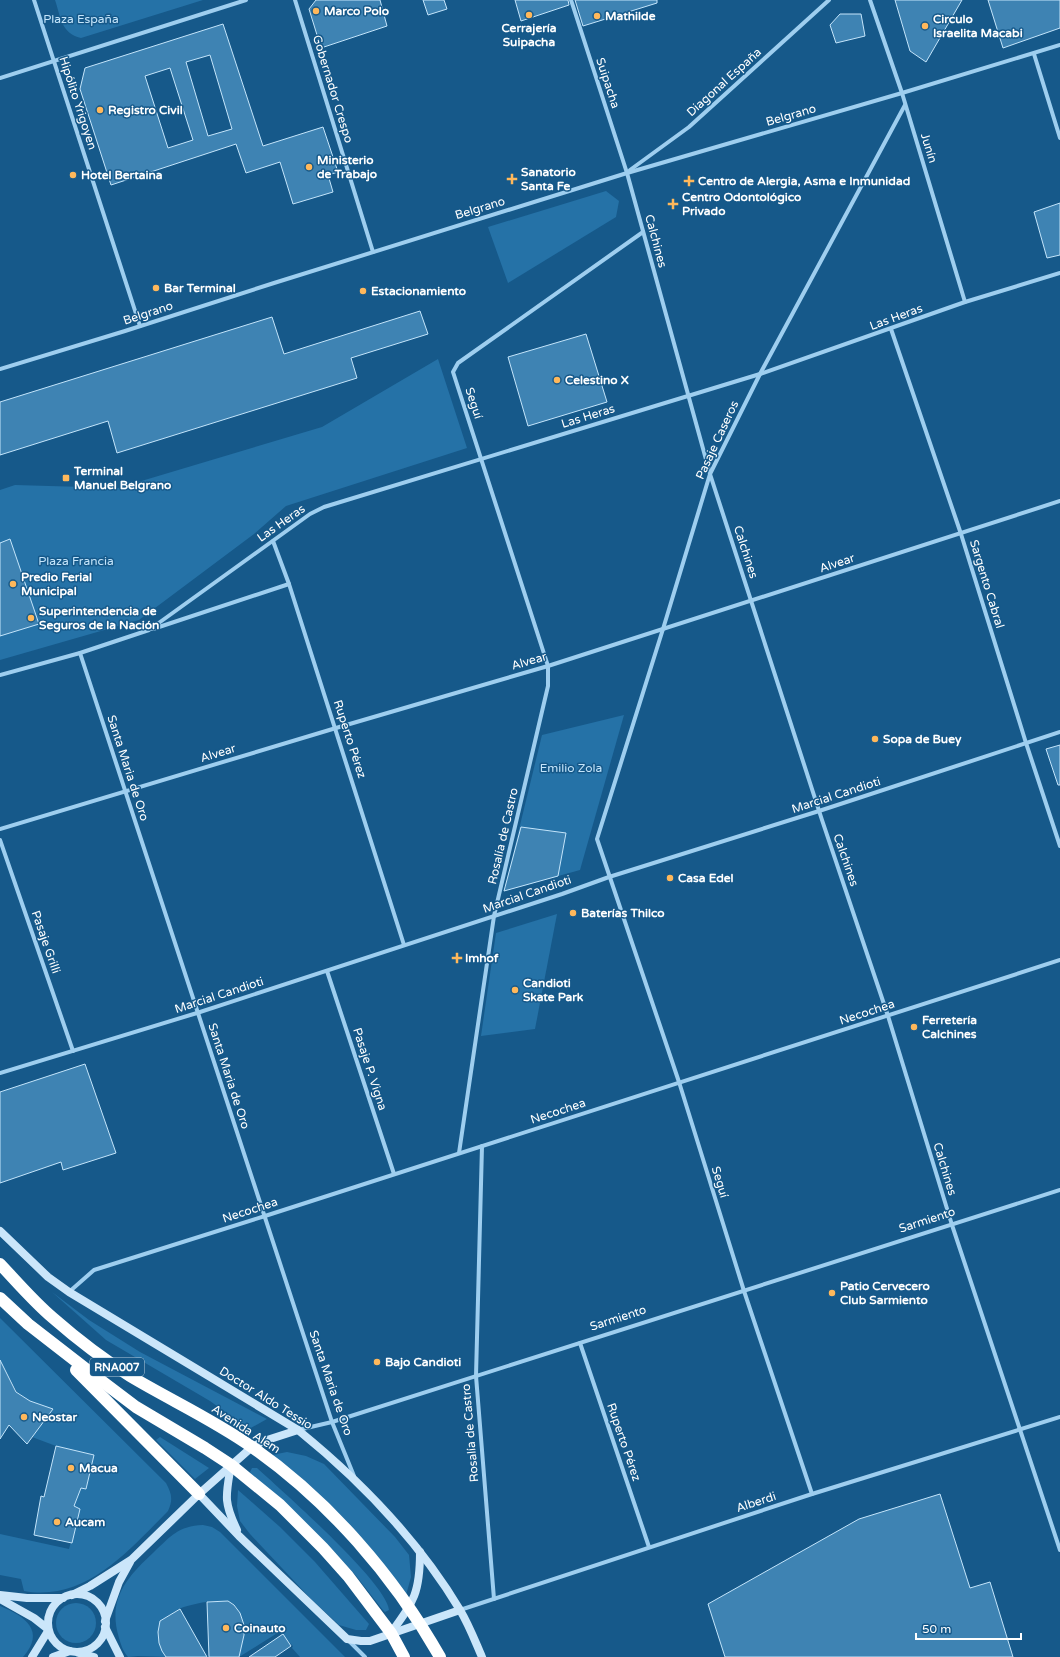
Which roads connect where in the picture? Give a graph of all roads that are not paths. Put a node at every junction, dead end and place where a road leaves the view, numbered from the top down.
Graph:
1 (34, 0) edge
2 (246, 0) edge
3 (295, 0) edge
4 (571, 0) edge
5 (829, 0) edge
6 (870, 0) edge
7 (1060, 45) edge
8 (1034, 54) junction
9 (53, 61) junction
10 (0, 78) edge
11 (902, 93) junction
12 (905, 105) junction
13 (1060, 138) edge
14 (627, 173) junction
15 (643, 232) junction
16 (373, 252) junction
17 (1060, 273) edge
18 (965, 302) junction
19 (140, 326) junction
20 (891, 329) junction
21 (0, 369) edge
22 (760, 374) junction
23 (688, 396) junction
24 (482, 459) junction
25 (710, 474) junction
26 (1060, 501) edge
27 (961, 534) junction
28 (273, 541) junction
29 (289, 584) junction
30 (751, 602) junction
31 (663, 629) junction
32 (149, 630) junction
33 (80, 654) junction
34 (548, 666) junction
35 (0, 675) edge
36 (336, 728) junction
37 (1060, 732) edge
38 (1026, 743) junction
39 (126, 791) junction
40 (819, 811) junction
41 (0, 829) edge
42 (0, 840) edge
43 (1060, 846) edge
44 (609, 877) junction
45 (494, 916) junction
46 (404, 945) junction
47 (1060, 960) edge
48 (327, 971) junction
49 (197, 1013) junction
50 (888, 1016) junction
51 (73, 1051) junction
52 (0, 1073) edge
53 (679, 1082) junction
54 (482, 1146) junction
55 (459, 1153) junction
56 (394, 1174) junction
57 (1060, 1190) edge
58 (265, 1216) junction
59 (952, 1225) junction
60 (0, 1231) edge
61 (0, 1264) edge
62 (744, 1291) junction
63 (69, 1292) junction
64 (0, 1298) edge
65 (49, 1342) junction
66 (580, 1343) junction
67 (476, 1376) junction
68 (1060, 1417) edge
69 (332, 1422) junction
70 (298, 1430) junction
71 (1021, 1430) junction
72 (252, 1447) junction
73 (231, 1465) junction
74 (356, 1480) junction
75 (199, 1494) junction
76 (812, 1494) junction
77 (239, 1536) junction
78 (650, 1547) junction
79 (1060, 1550) edge
80 (420, 1551) junction
81 (132, 1560) junction
82 (0, 1595) edge
83 (72, 1595) junction
84 (63, 1598) junction
85 (0, 1599) edge
86 (494, 1599) junction
87 (410, 1607) junction
88 (460, 1610) junction
89 (105, 1624) junction
90 (421, 1624) junction
91 (48, 1630) junction
92 (391, 1633) junction
93 (347, 1639) junction
94 (73, 1652) junction
95 (32, 1657) edge
96 (53, 1657) edge
97 (94, 1657) edge
98 (120, 1657) edge
99 (365, 1657) edge
100 (404, 1657) edge
101 (440, 1657) edge
102 (482, 1657) edge

1 - 9 street, Hipólito Yrigoyen
2 - 9 street
3 - 16 street, Gobernador Crespo
4 - 14 street, Suipacha
5 - 14 street, Diagonal España
6 - 11 street, Junín
7 - 8 street, Belgrano
8 - 11 street, Belgrano
8 - 13 street
9 - 10 street
9 - 19 street, Hipólito Yrigoyen
11 - 12 street, Junín
11 - 14 street, Belgrano
12 - 18 street, Junín
12 - 22 street, Pasaje Caseros
14 - 15 street, Calchines
14 - 16 street, Belgrano
15 - 23 street, Calchines
15 - 24 street, Seguí
16 - 19 street, Belgrano
17 - 18 street, Las Heras
18 - 20 street, Las Heras
19 - 21 street, Belgrano
20 - 22 street, Las Heras
20 - 27 street, Sargento Cabral
22 - 23 street, Las Heras
22 - 25 street, Pasaje Caseros
23 - 24 street, Las Heras
23 - 25 street, Calchines
24 - 28 street, Las Heras
24 - 34 street, Seguí
25 - 30 street, Calchines
25 - 31 street, Pasaje Caseros
26 - 27 street, Alvear
27 - 30 street, Alvear
27 - 38 street, Sargento Cabral
28 - 29 street, Ruperto Pérez
28 - 32 street, Las Heras
29 - 32 street, Las Heras
29 - 36 street, Ruperto Pérez
30 - 31 street, Alvear
30 - 40 street, Calchines
31 - 34 street, Alvear
31 - 44 street, Pasaje Caseros
32 - 33 street, Las Heras
33 - 35 street, Las Heras
33 - 39 street, Santa Maria de Oro
34 - 36 street, Alvear
34 - 45 street, Rosalía de Castro
36 - 39 street, Alvear
36 - 46 street, Ruperto Pérez
37 - 38 street, Marcial Candioti
38 - 40 street, Marcial Candioti
38 - 43 street, Sargento Cabral
39 - 41 street, Alvear
39 - 49 street, Santa Maria de Oro
40 - 44 street, Marcial Candioti
40 - 50 street, Calchines
42 - 51 street, Pasaje Grilli
44 - 45 street, Marcial Candioti
44 - 53 street, Seguí
45 - 46 street, Marcial Candioti
45 - 55 street, Rosalía de Castro
46 - 48 street, Marcial Candioti
47 - 50 street, Necochea
48 - 49 street, Marcial Candioti
48 - 56 street, Pasaje P. Vigna
49 - 51 street, Marcial Candioti
49 - 58 street, Santa Maria de Oro
50 - 53 street, Necochea
50 - 59 street, Calchines
51 - 52 street, Marcial Candioti
53 - 54 street, Necochea
53 - 62 street, Seguí
54 - 55 street, Necochea
54 - 67 street, Rosalía de Castro
55 - 56 street, Necochea
56 - 58 street, Necochea
57 - 59 street, Sarmiento
58 - 63 street, Necochea
58 - 69 street, Santa Maria de Oro
59 - 62 street, Sarmiento
59 - 71 street, Calchines
60 - 63 street, Doctor Aldo Tessio
61 - 72 highway, Avenida Alem / RNA007
62 - 66 street, Sarmiento
62 - 76 street, Seguí
63 - 70 street, Doctor Aldo Tessio
64 - 65 highway, RNA007
65 - 73 highway, RNA007
65 - 75 highway
66 - 67 street, Sarmiento
66 - 78 street, Ruperto Pérez
67 - 69 street, Sarmiento
67 - 86 street, Rosalía de Castro
68 - 71 street, Alberdi
69 - 70 street, Sarmiento
69 - 74 street, Santa Maria de Oro
70 - 72 street, Sarmiento
70 - 74 street, Doctor Aldo Tessio
71 - 76 street, Alberdi
71 - 79 street, Calchines
72 - 73 street, Sarmiento
72 - 87 highway, Avenida Alem / RNA007
73 - 75 street, Sarmiento
73 - 77 street
73 - 92 highway, RNA007
74 - 80 street, Doctor Aldo Tessio
75 - 77 street
75 - 81 street, Sarmiento
76 - 78 street, Alberdi
77 - 93 street
78 - 86 street, Alberdi
80 - 87 street
80 - 88 street, Doctor Aldo Tessio
81 - 83 street
81 - 89 street
82 - 84 street
83 - 84 street
83 - 89 street
84 - 91 street
85 - 91 street
86 - 88 street, Alberdi
87 - 90 highway, Avenida Alem / RNA007
87 - 92 street
88 - 90 street
88 - 102 street, Doctor Aldo Tessio
89 - 94 street
89 - 98 street
90 - 92 street
90 - 101 highway, Avenida Alem / RNA007
91 - 94 street
91 - 95 street
92 - 93 street
92 - 100 highway, RNA007
93 - 99 street
94 - 96 street
94 - 97 street

